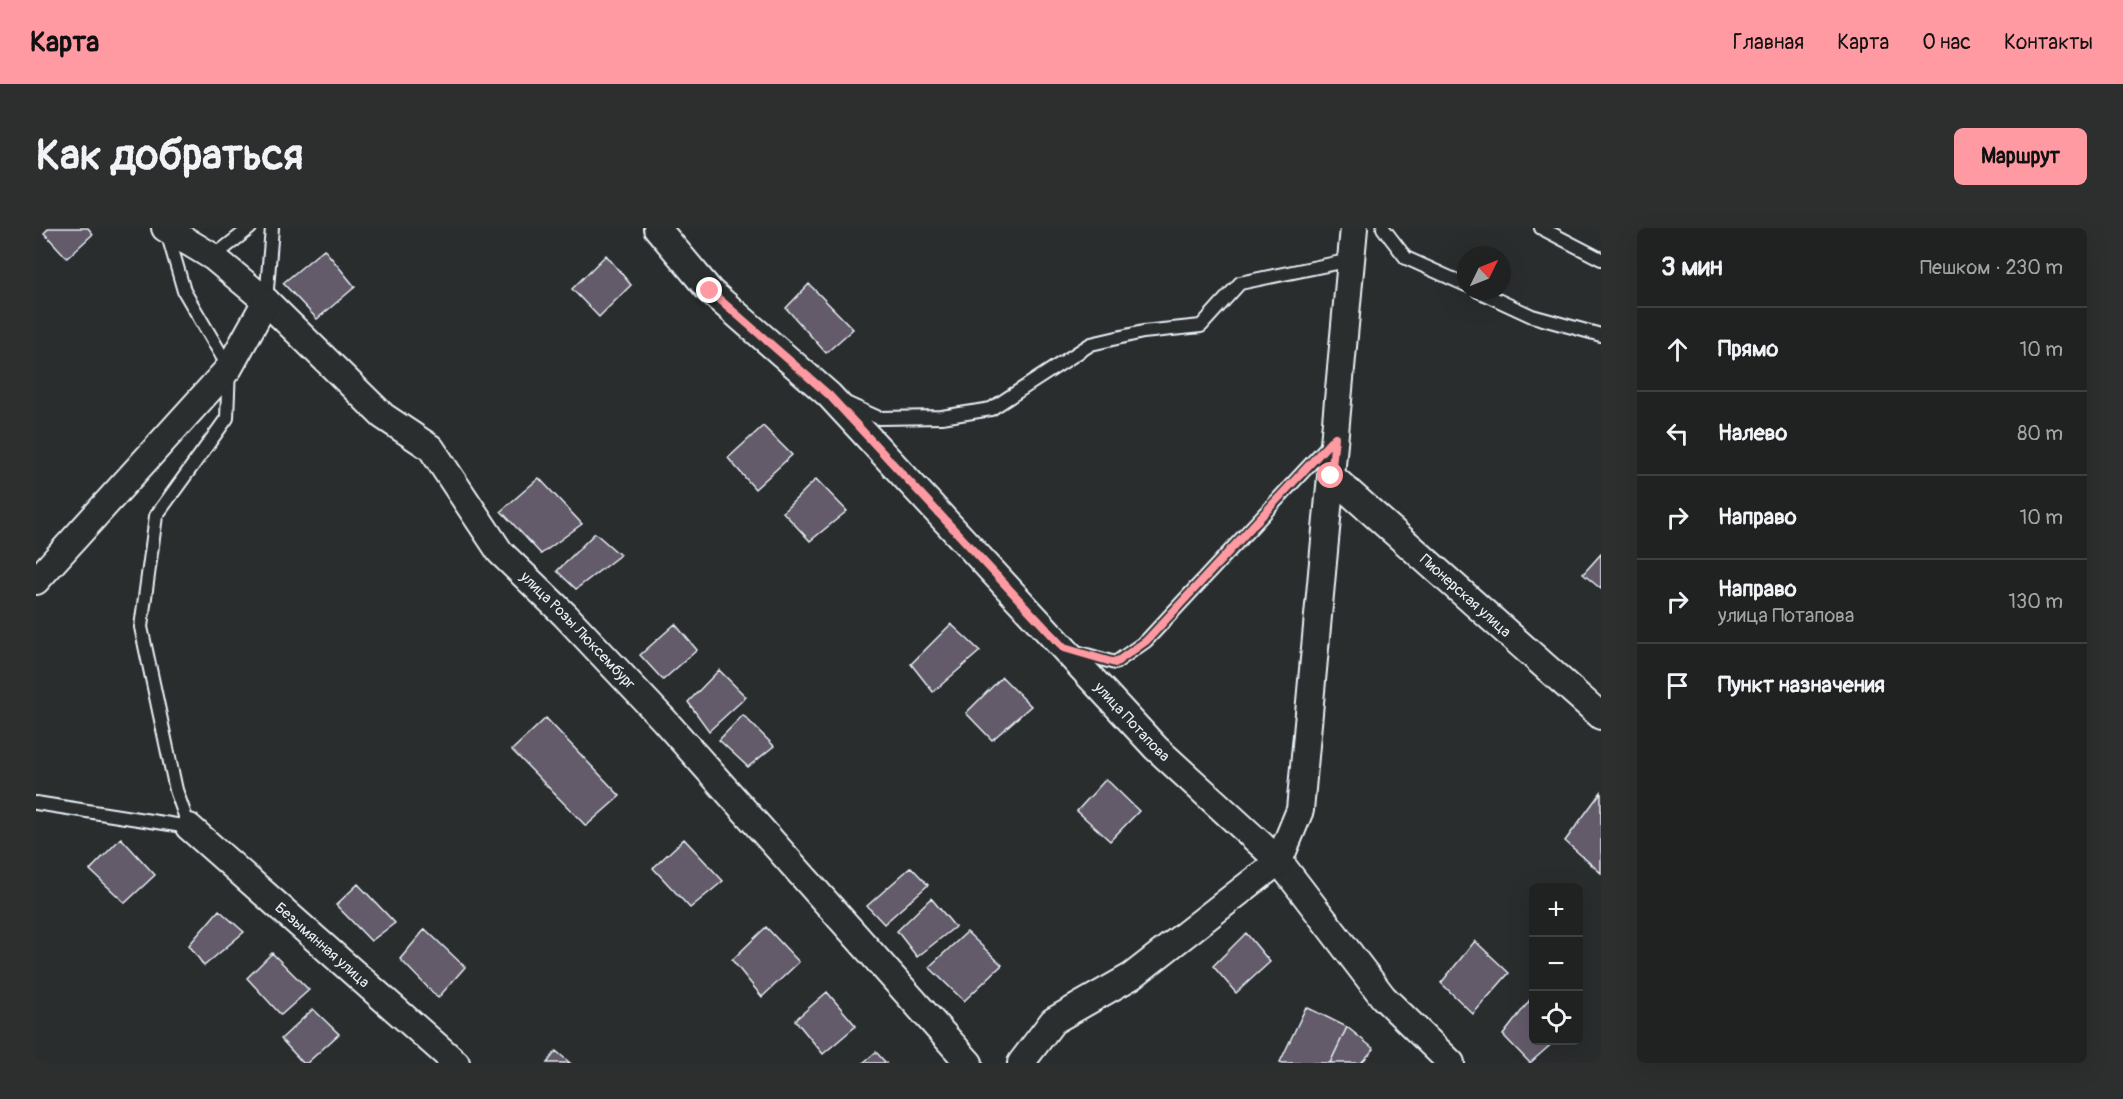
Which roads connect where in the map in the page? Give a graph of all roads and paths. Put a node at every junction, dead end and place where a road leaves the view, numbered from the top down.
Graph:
1 (250, 228) edge
2 (272, 228) edge
3 (657, 228) edge
4 (1354, 228) edge
5 (1383, 228) edge
6 (1541, 228) edge
7 (166, 229) edge
8 (213, 257) junction
9 (1351, 260) junction
10 (1601, 260) edge
11 (1457, 281) edge
12 (1497, 300) edge
13 (266, 301) junction
14 (1601, 335) edge
15 (229, 368) junction
16 (829, 395) junction
17 (1335, 437) junction
18 (1331, 476) junction
19 (36, 581) edge
20 (1064, 648) junction
21 (1601, 716) edge
22 (36, 803) edge
23 (189, 827) junction
24 (1279, 861) junction
25 (456, 1063) edge
26 (969, 1063) edge
27 (1021, 1063) edge
28 (1451, 1063) edge

1 - 8 lane
2 - 13 lane
3 - 16 street, улица Потапова
4 - 9 street
5 - 11 lane
6 - 10 lane
7 - 8 street, улица Розы Люксембург
7 - 15 lane
8 - 13 street, улица Розы Люксембург
9 - 16 lane
9 - 17 street
12 - 14 lane
13 - 15 street
13 - 26 street, улица Розы Люксембург
15 - 19 street
15 - 23 lane
16 - 20 street, улица Потапова
17 - 18 street
17 - 20 lane
18 - 21 street, Пионерская улица
18 - 24 street
20 - 24 street, улица Потапова
22 - 23 lane
23 - 25 street, Безымянная улица
24 - 27 street
24 - 28 street, улица Потапова

